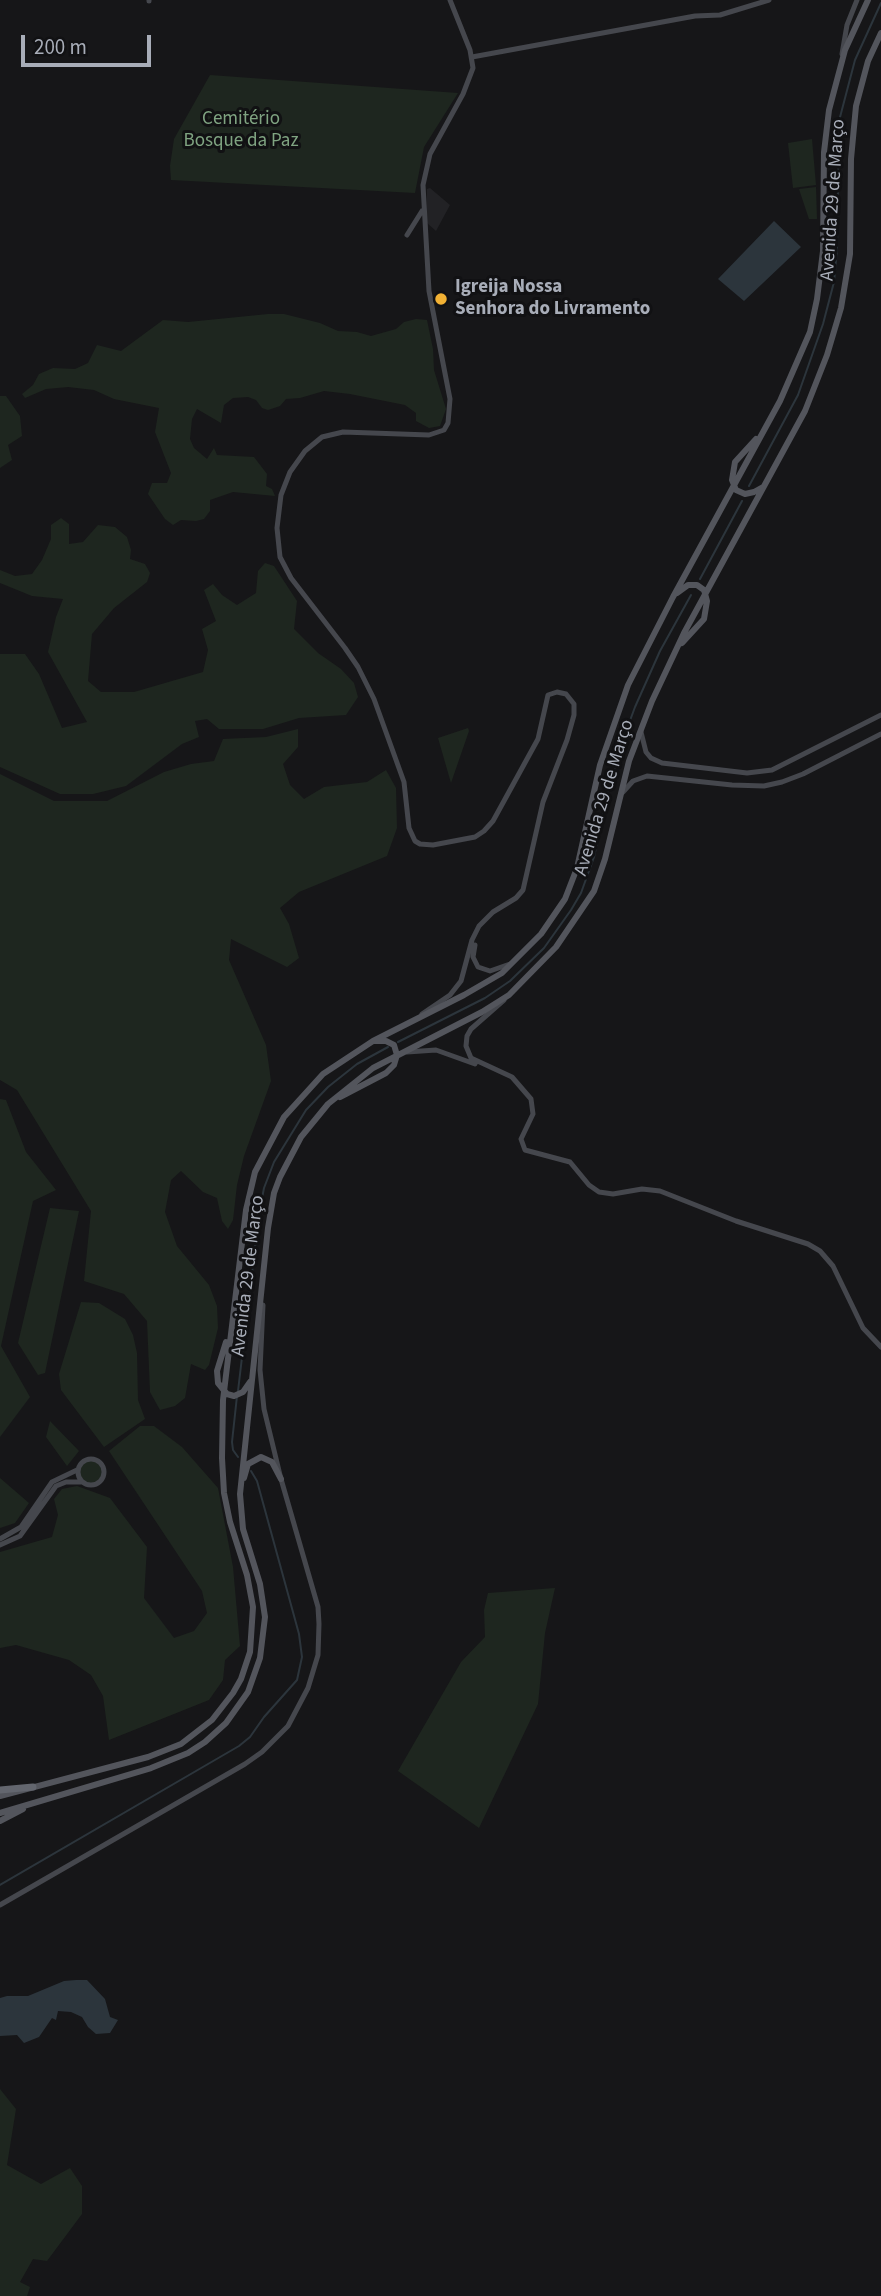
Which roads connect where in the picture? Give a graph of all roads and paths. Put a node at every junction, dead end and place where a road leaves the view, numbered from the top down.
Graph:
1 (450, 0) edge
2 (769, 0) edge
3 (857, 0) edge
4 (868, 0) edge
5 (881, 33) edge
6 (472, 57) junction
7 (840, 65) junction
8 (423, 208) junction
9 (407, 235) dead end
10 (766, 483) junction
11 (734, 486) junction
12 (706, 594) junction
13 (673, 597) junction
14 (881, 715) edge
15 (641, 729) junction
16 (881, 734) edge
17 (619, 798) junction
18 (485, 919) junction
19 (516, 960) junction
20 (509, 995) junction
21 (417, 1018) junction
22 (373, 1041) junction
23 (401, 1054) junction
24 (503, 1074) junction
25 (264, 1277) junction
26 (881, 1347) edge
27 (253, 1373) junction
28 (225, 1393) junction
29 (78, 1470) junction
30 (281, 1479) junction
31 (82, 1482) junction
32 (240, 1493) junction
33 (0, 1539) edge
34 (0, 1545) edge
35 (33, 1787) junction
36 (0, 1790) edge
37 (0, 1796) edge
38 (38, 1803) junction
39 (0, 1813) edge
40 (0, 1821) edge
41 (0, 1905) edge

1 - 6 main road
2 - 6 main road
3 - 7 main road
4 - 7 main road, Avenida 29 de Março
5 - 10 main road, Avenida 29 de Março
6 - 8 main road
7 - 11 main road, Avenida 29 de Março
8 - 9 main road
8 - 18 main road
10 - 11 main road
10 - 12 main road, Avenida 29 de Março
11 - 13 main road, Avenida 29 de Março
12 - 13 main road
12 - 15 main road, Avenida 29 de Março
13 - 19 main road, Avenida 29 de Março
14 - 15 main road
15 - 17 main road, Avenida 29 de Março
16 - 17 main road
17 - 20 main road, Avenida 29 de Março
18 - 19 main road
18 - 21 main road
19 - 21 main road, Avenida 29 de Março
20 - 23 main road, Avenida 29 de Março
20 - 24 main road
21 - 22 main road, Avenida 29 de Março
22 - 23 main road
22 - 28 main road, Avenida 29 de Março
23 - 24 main road
23 - 25 main road, Avenida 29 de Março
24 - 26 main road
25 - 27 main road, Avenida 29 de Março
25 - 30 main road
27 - 28 main road
27 - 32 main road, Avenida 29 de Março
28 - 35 main road
29 - 31 main road
29 - 31 main road
29 - 33 main road
30 - 32 main road
30 - 41 main road
31 - 34 main road
32 - 38 main road, Avenida 29 de Março
35 - 36 highway
35 - 37 main road
38 - 39 main road
38 - 40 main road

